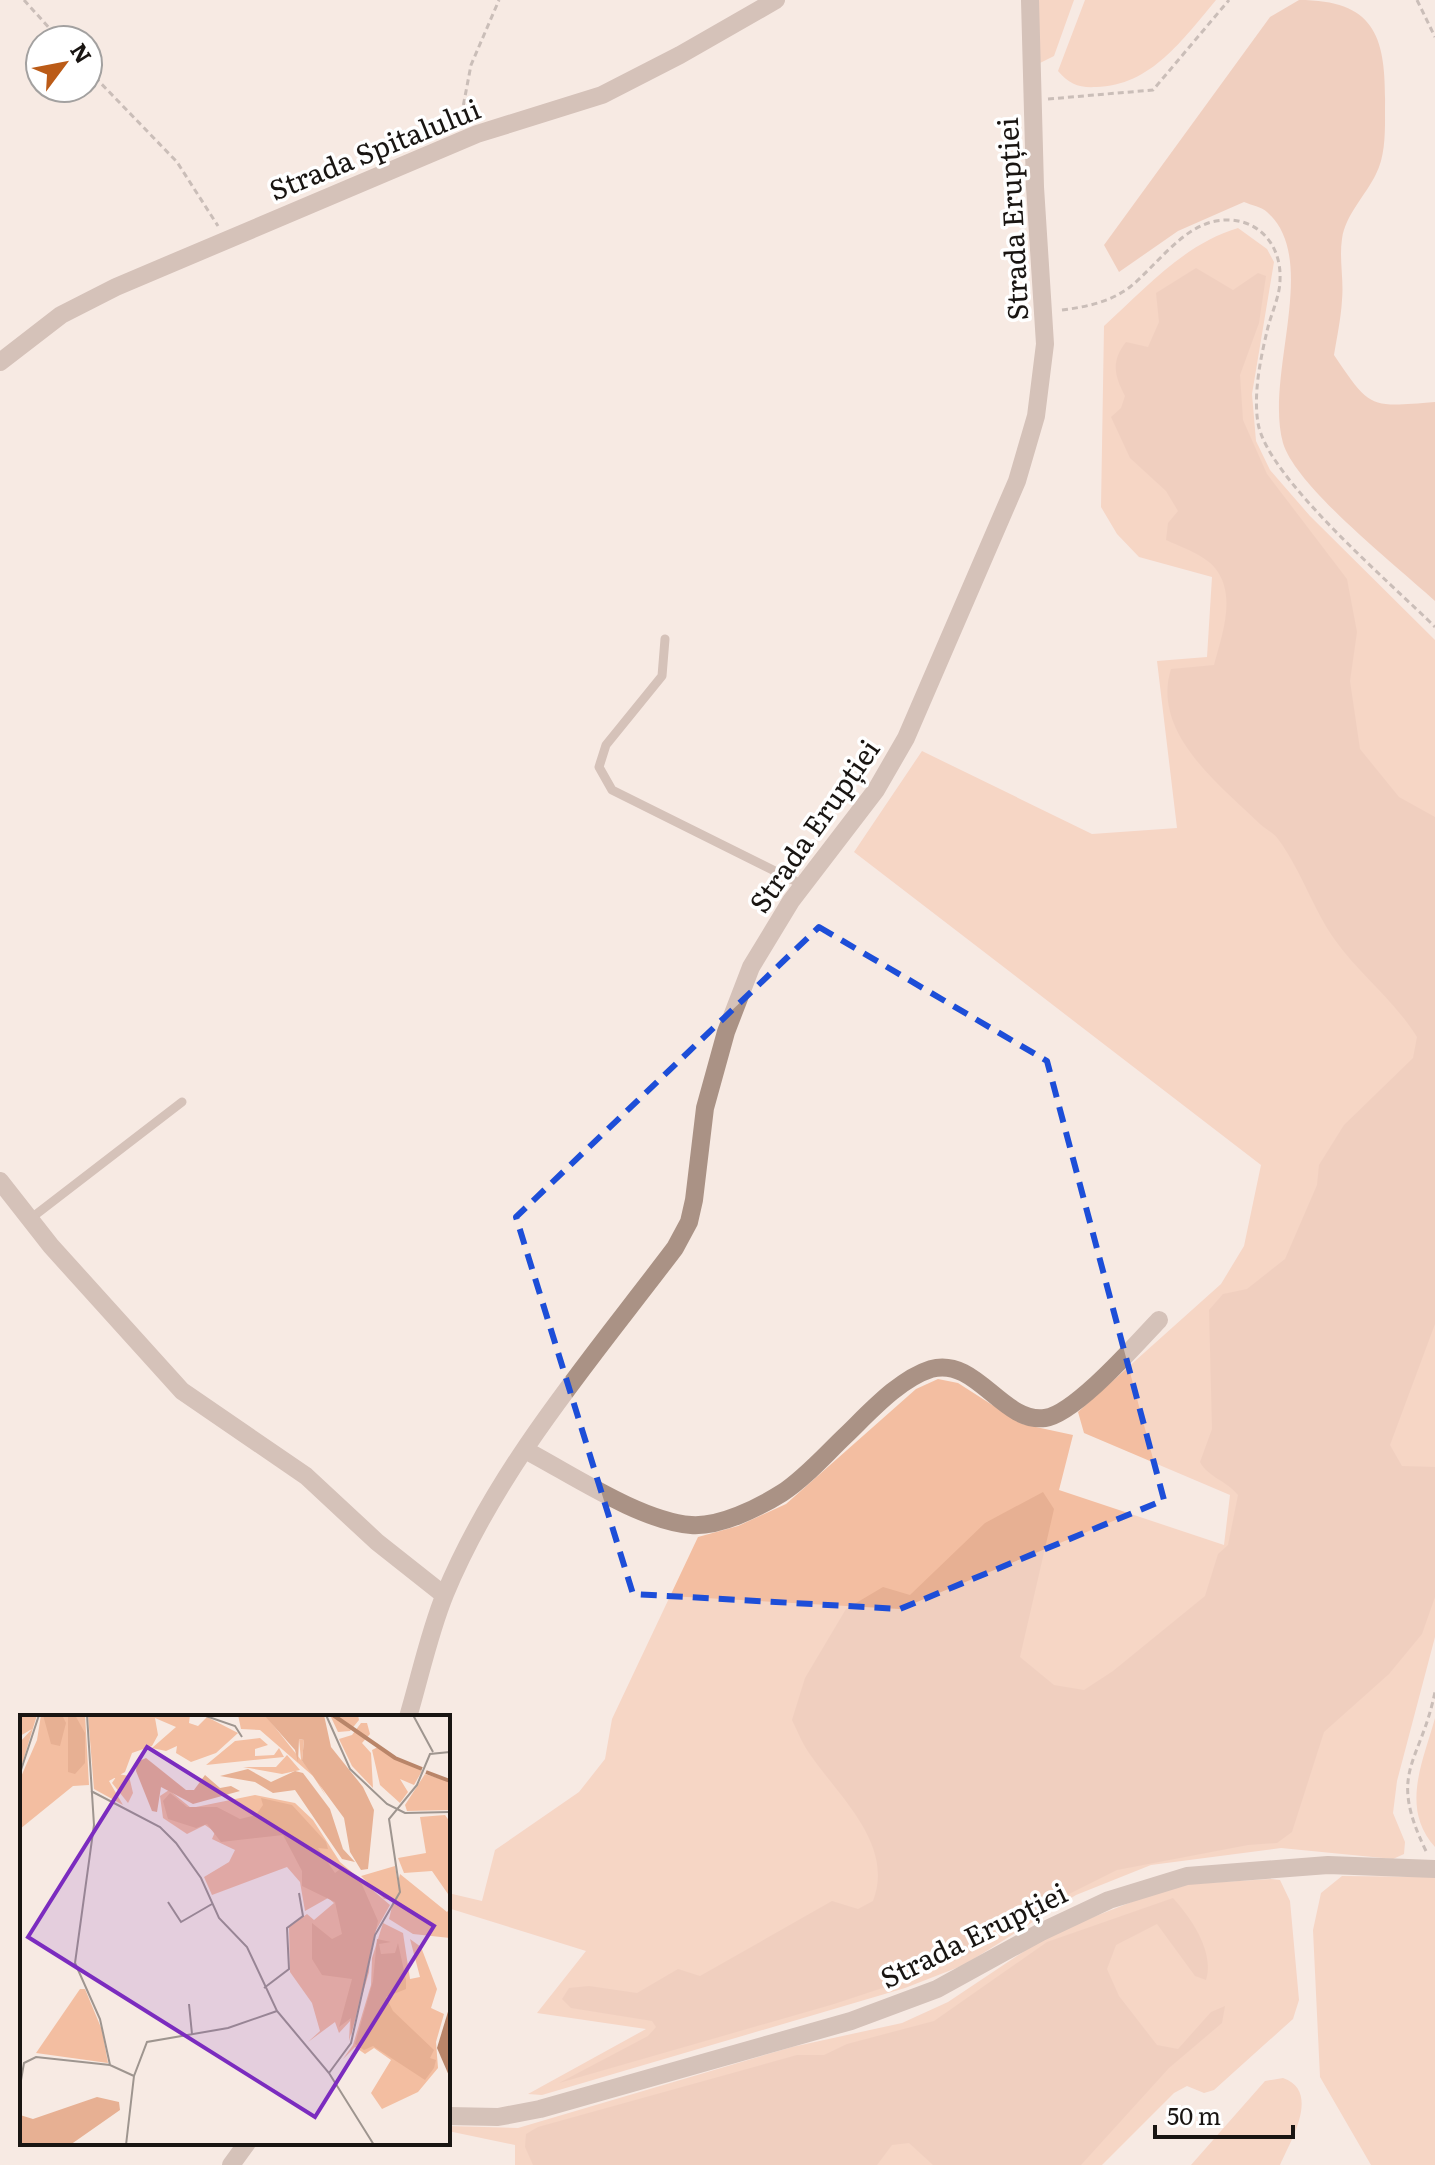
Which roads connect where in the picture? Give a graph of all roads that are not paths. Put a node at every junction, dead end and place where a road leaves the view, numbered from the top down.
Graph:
1 (776, 0) edge
2 (1030, 0) edge
3 (0, 362) edge
4 (665, 639) dead end
5 (803, 885) junction
6 (182, 1102) dead end
7 (0, 1181) edge
8 (30, 1219) junction
9 (1159, 1320) dead end
10 (525, 1450) junction
11 (444, 1595) junction
12 (409, 1715) edge
13 (1435, 1869) edge
14 (450, 2116) edge
15 (246, 2145) edge
16 (231, 2165) edge

1 - 3 street, Strada Spitalului
2 - 5 street, Strada Erupției
4 - 5 lane
5 - 10 street, Strada Erupției
6 - 8 lane
7 - 8 street
8 - 11 street
9 - 10 street
10 - 11 street, Strada Erupției
11 - 12 street, Strada Erupției
13 - 14 street, Strada Erupției
15 - 16 street

